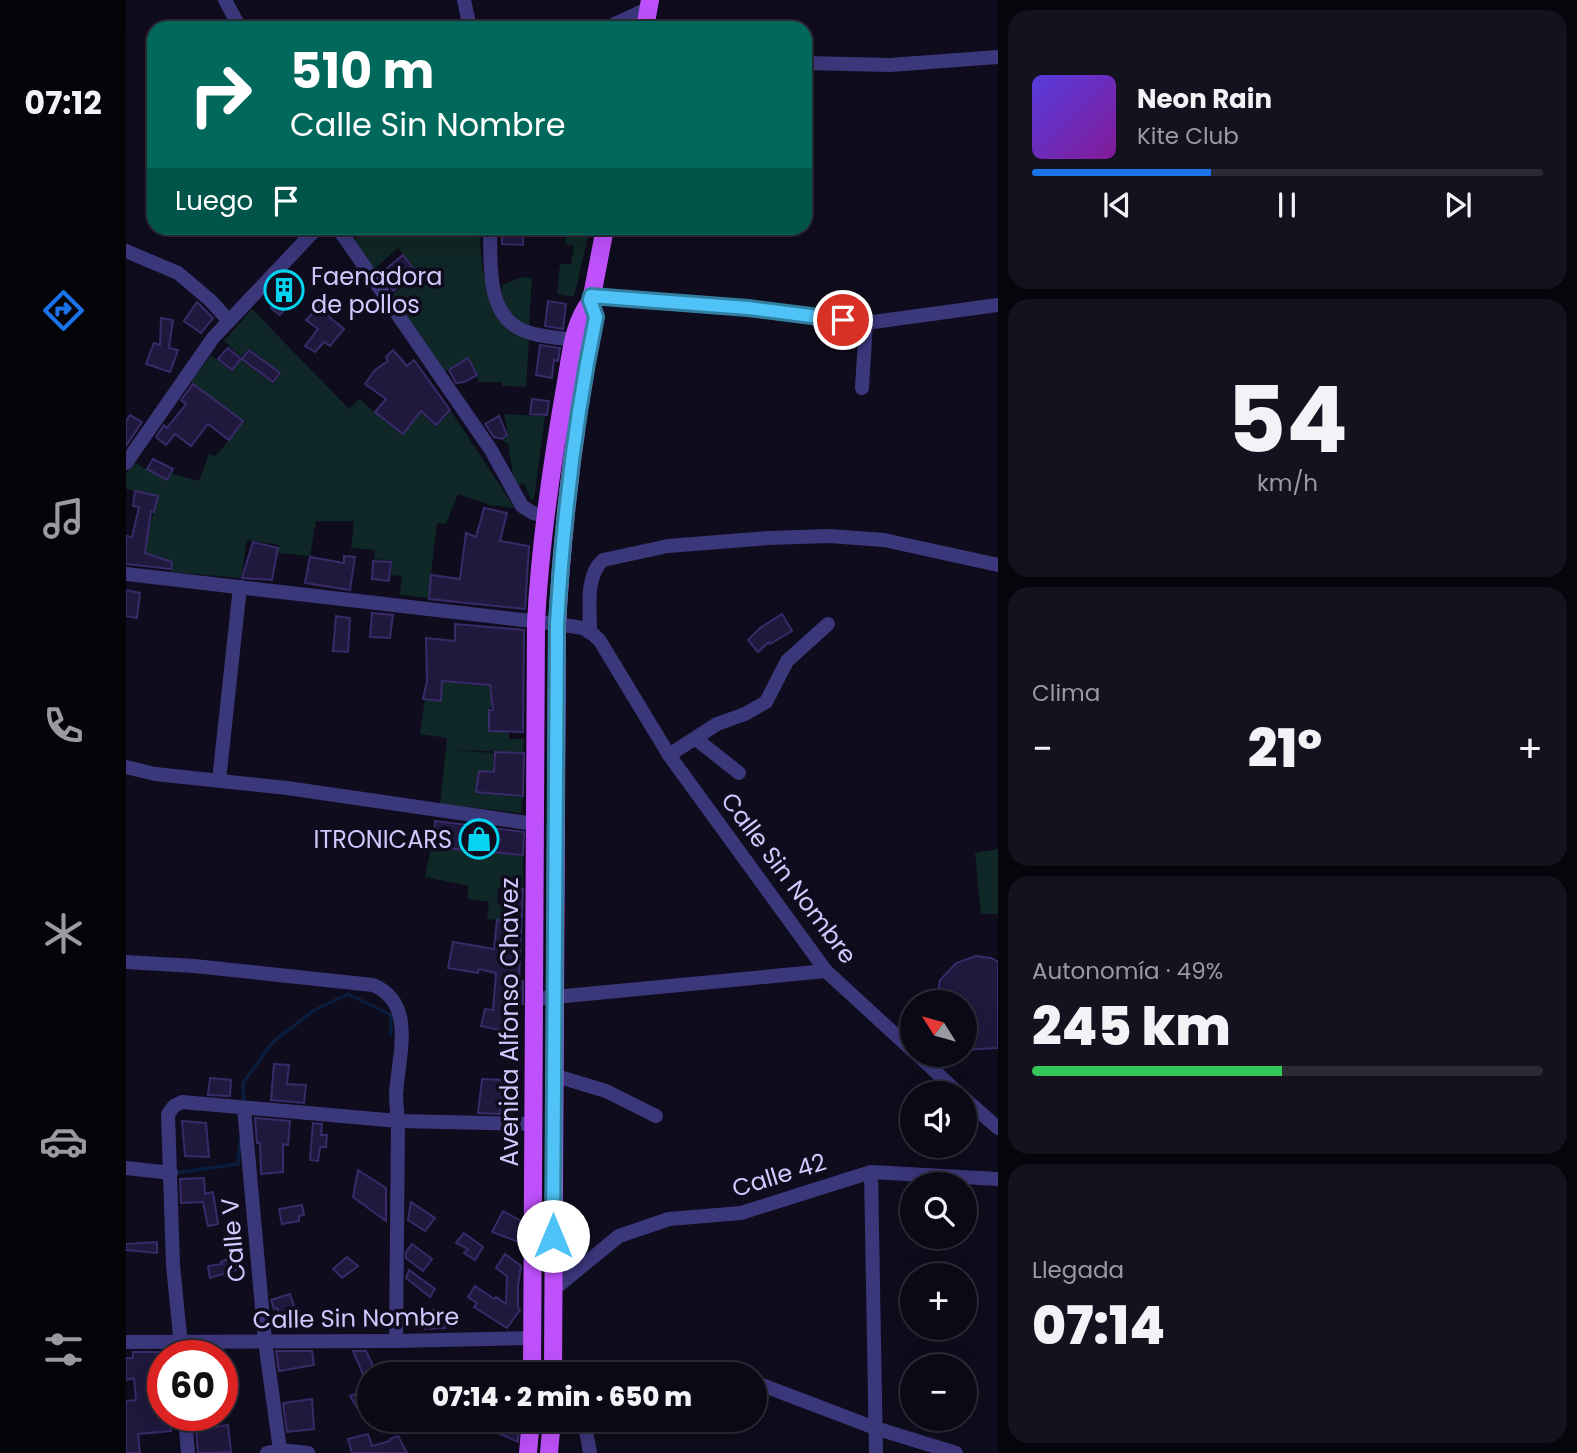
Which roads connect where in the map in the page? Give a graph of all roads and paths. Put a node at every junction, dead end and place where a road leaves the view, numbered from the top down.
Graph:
1 (225, 0) edge
2 (464, 0) edge
3 (649, 4) edge
4 (236, 21) edge
5 (468, 21) edge
6 (619, 21) edge
7 (998, 57) edge
8 (812, 64) edge
9 (310, 235) edge
10 (343, 235) edge
11 (490, 235) edge
12 (604, 235) edge
13 (126, 251) edge
14 (591, 298) junction
15 (998, 306) edge
16 (229, 321) junction
17 (866, 323) junction
18 (574, 340) junction
19 (862, 388) dead end
20 (126, 463) edge
21 (545, 516) junction
22 (998, 565) edge
23 (126, 574) edge
24 (240, 587) junction
25 (536, 623) junction
26 (557, 624) junction
27 (828, 624) dead end
28 (590, 631) junction
29 (696, 738) junction
30 (669, 755) junction
31 (126, 767) edge
32 (739, 774) dead end
33 (219, 780) junction
34 (535, 824) junction
35 (126, 962) edge
36 (826, 971) junction
37 (534, 999) junction
38 (556, 999) junction
39 (900, 1039) edge
40 (932, 1068) edge
41 (553, 1075) junction
42 (945, 1081) edge
43 (244, 1108) junction
44 (977, 1109) edge
45 (656, 1116) dead end
46 (398, 1121) junction
47 (534, 1124) junction
48 (998, 1128) edge
49 (126, 1168) edge
50 (871, 1172) junction
51 (171, 1173) junction
52 (998, 1179) edge
53 (553, 1290) junction
54 (532, 1338) junction
55 (180, 1340) edge
56 (396, 1341) junction
57 (126, 1342) edge
58 (265, 1342) junction
59 (238, 1344) edge
60 (147, 1345) edge
61 (532, 1362) edge
62 (553, 1362) edge
63 (767, 1387) edge
64 (875, 1428) junction
65 (186, 1431) edge
66 (530, 1432) edge
67 (551, 1432) edge
68 (586, 1432) edge
69 (274, 1452) edge
70 (188, 1453) edge
71 (308, 1453) edge
72 (528, 1453) edge
73 (549, 1453) edge
74 (590, 1453) edge
75 (876, 1453) edge
76 (956, 1453) edge

1 - 4 street
2 - 5 street
3 - 6 street
7 - 8 street
9 - 16 street
10 - 21 street
11 - 18 street
12 - 14 main road, Avenida Alfonso Chavez
13 - 16 street
14 - 17 street
14 - 18 main road, Avenida Alfonso Chavez
14 - 26 main road, Avenida Alfonso Chavez
15 - 17 street
16 - 20 street
17 - 19 street
18 - 21 main road, Avenida Alfonso Chavez
21 - 25 main road, Avenida Alfonso Chavez
22 - 28 street
23 - 24 street
24 - 25 street
24 - 33 street
25 - 26 street
25 - 34 main road, Avenida Alfonso Chavez
26 - 28 street
26 - 38 main road, Avenida Alfonso Chavez
27 - 29 street
28 - 30 street, Calle Sin Nombre
29 - 30 street
29 - 32 street, Calle Sin Nombre
30 - 36 street, Calle Sin Nombre
31 - 33 street
33 - 34 street
34 - 37 main road, Avenida Alfonso Chavez
35 - 46 street
36 - 38 street
36 - 39 street, Calle Sin Nombre
37 - 38 street
37 - 47 main road, Avenida Alfonso Chavez
38 - 41 main road, Avenida Alfonso Chavez
40 - 42 street
41 - 45 street
41 - 53 main road, Avenida Alfonso Chavez
43 - 46 street
43 - 51 street
43 - 58 street, Calle V
44 - 48 street
46 - 47 street
46 - 56 street
47 - 54 main road, Avenida Alfonso Chavez
49 - 51 street
50 - 52 street, Calle 42
50 - 53 street, Calle 42
50 - 64 street
51 - 55 street
53 - 62 main road, Avenida Alfonso Chavez
54 - 56 street, Calle Sin Nombre
54 - 61 main road, Avenida Alfonso Chavez
56 - 58 street, Calle Sin Nombre
57 - 60 street, Calle Sin Nombre
58 - 59 street, Calle Sin Nombre
58 - 69 street, Calle V
63 - 64 street
64 - 75 street
64 - 76 street
65 - 70 street
66 - 72 main road
67 - 73 main road
68 - 74 street
69 - 71 street

